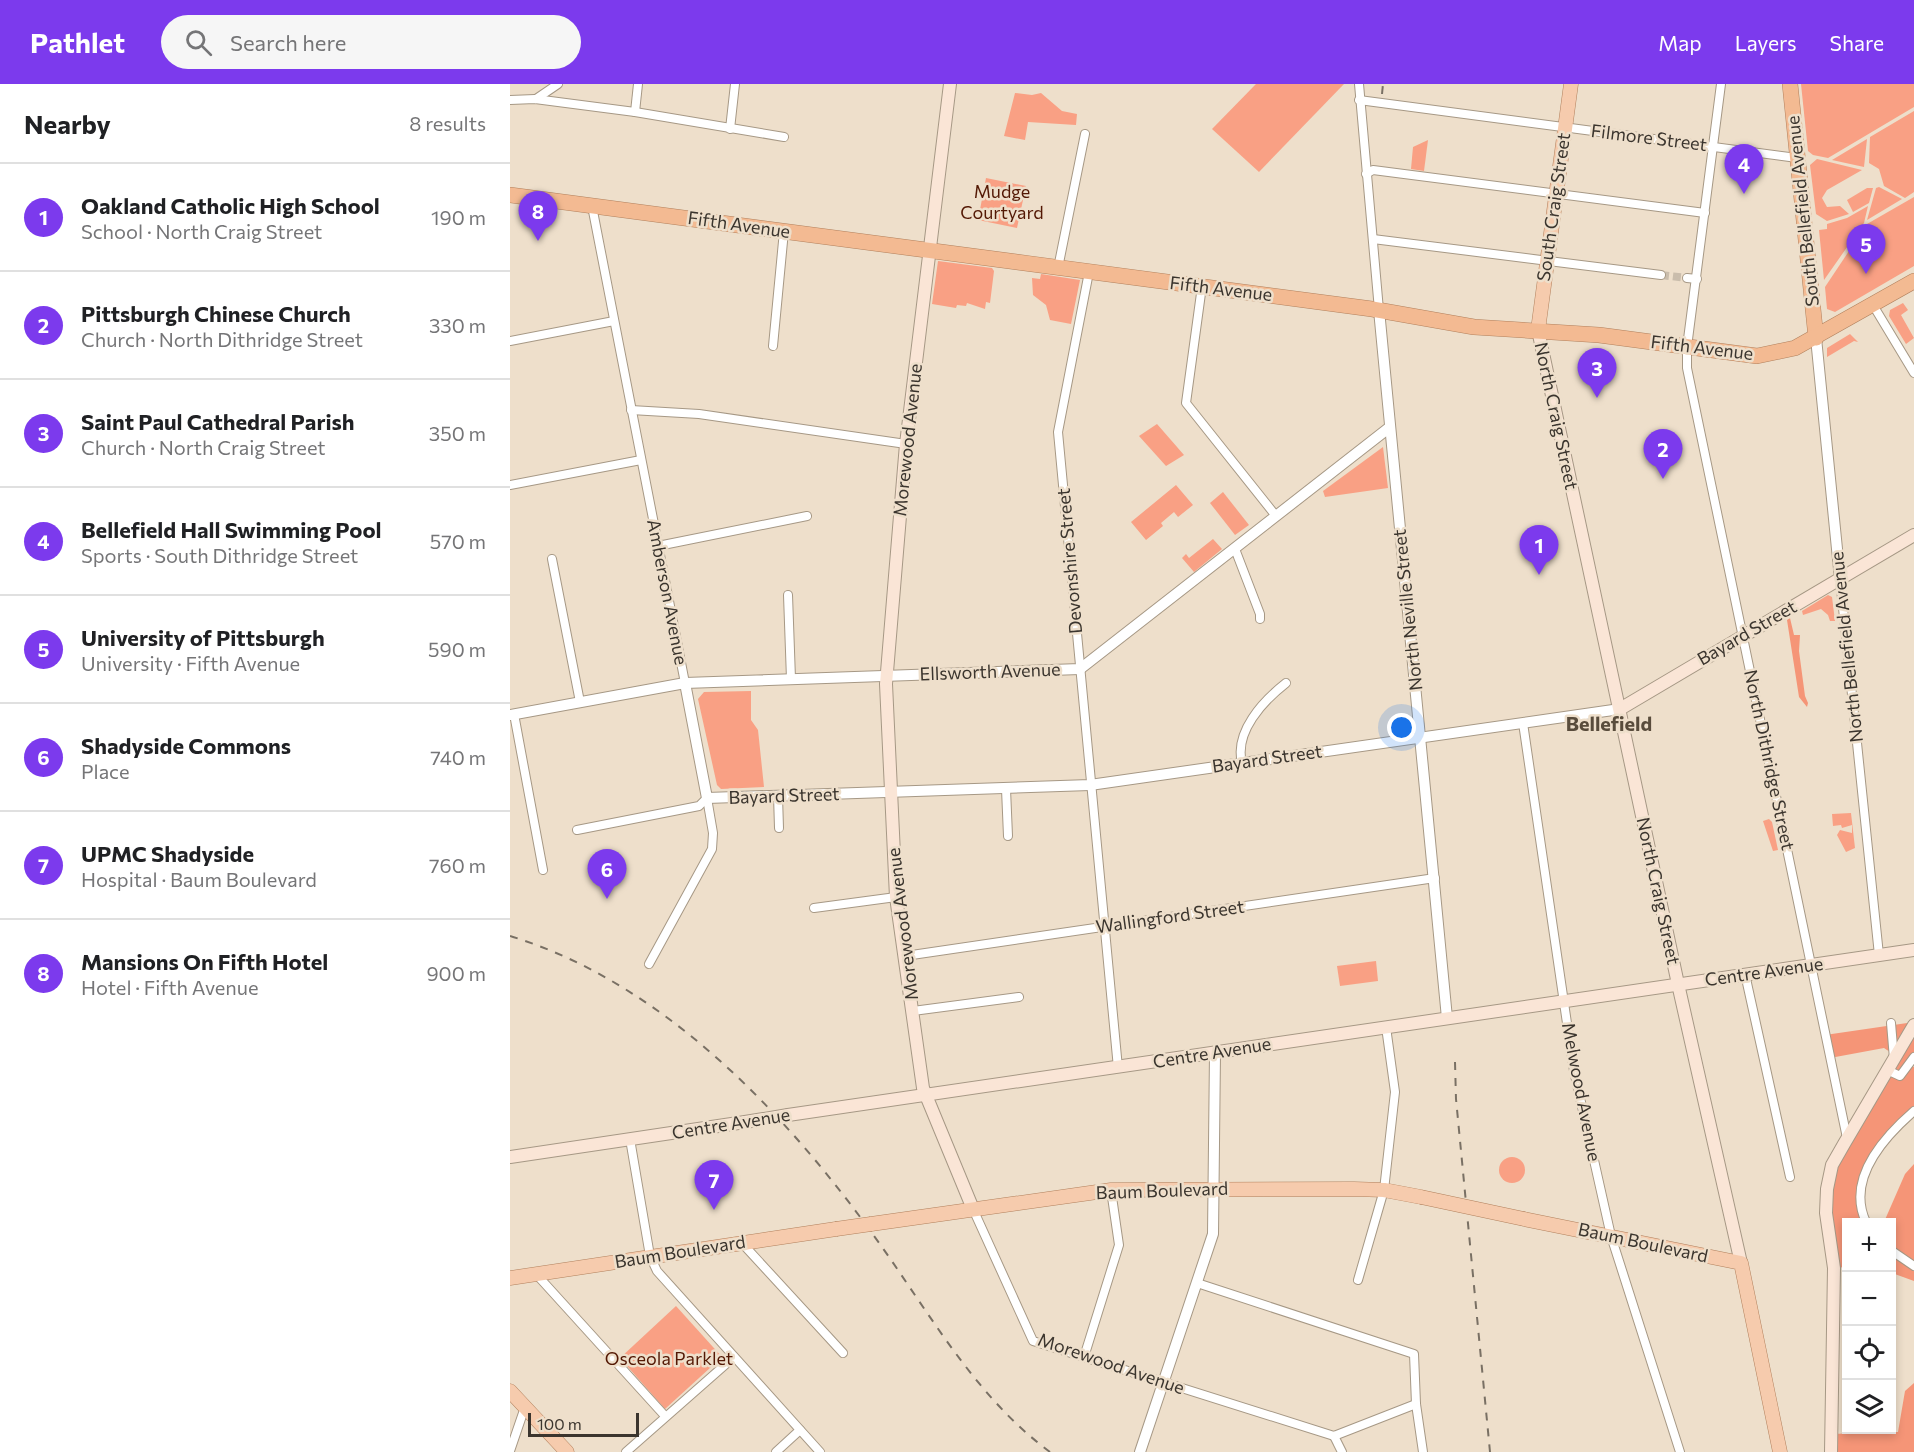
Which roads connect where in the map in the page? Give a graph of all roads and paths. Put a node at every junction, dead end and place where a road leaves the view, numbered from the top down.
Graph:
1 (558, 84) edge
2 (639, 84) edge
3 (735, 84) edge
4 (950, 84) edge
5 (1359, 84) edge
6 (1571, 84) edge
7 (1721, 84) edge
8 (1790, 84) edge
9 (535, 99) junction
10 (510, 100) edge
11 (1359, 100) junction
12 (635, 112) junction
13 (1565, 128) junction
14 (730, 129) junction
15 (1085, 134) dead end
16 (784, 137) dead end
17 (1713, 147) junction
18 (1797, 158) junction
19 (1366, 174) junction
20 (1556, 194) junction
21 (510, 195) edge
22 (592, 206) junction
23 (1705, 213) junction
24 (784, 231) junction
25 (1373, 239) junction
26 (929, 250) junction
27 (1547, 260) junction
28 (1058, 268) junction
29 (1089, 272) junction
30 (1660, 275) tunnel mouth
31 (1688, 278) tunnel mouth
32 (1697, 279) junction
33 (1914, 281) edge
34 (1202, 286) junction
35 (1873, 305) junction
36 (1379, 310) junction
37 (614, 321) junction
38 (1538, 330) junction
39 (1816, 338) junction
40 (510, 341) edge
41 (772, 346) dead end
42 (1687, 347) junction
43 (1914, 373) edge
44 (631, 410) junction
45 (1390, 427) junction
46 (906, 444) junction
47 (641, 460) junction
48 (510, 485) edge
49 (807, 516) dead end
50 (1276, 516) junction
51 (1914, 535) edge
52 (658, 546) junction
53 (1235, 549) junction
54 (552, 559) dead end
55 (1840, 579) junction
56 (788, 595) dead end
57 (1260, 620) dead end
58 (1743, 636) junction
59 (1080, 669) junction
60 (886, 675) junction
61 (791, 679) junction
62 (685, 683) junction
63 (1286, 683) dead end
64 (580, 702) junction
65 (1620, 709) junction
66 (512, 715) edge
67 (1523, 723) junction
68 (1421, 738) junction
69 (1242, 763) junction
70 (1090, 785) junction
71 (1006, 789) junction
72 (890, 792) junction
73 (778, 796) junction
74 (707, 798) junction
75 (779, 828) dead end
76 (577, 830) dead end
77 (1008, 836) dead end
78 (543, 870) dead end
79 (1435, 878) junction
80 (896, 897) junction
81 (814, 908) dead end
82 (1103, 927) junction
83 (1914, 950) edge
84 (1879, 955) junction
85 (905, 956) junction
86 (649, 964) dead end
87 (1810, 965) junction
88 (1746, 974) junction
89 (1678, 984) junction
90 (1020, 997) dead end
91 (1563, 1001) junction
92 (913, 1011) junction
93 (1447, 1018) junction
94 (1891, 1023) dead end
95 (1914, 1025) edge
96 (1386, 1027) junction
97 (1215, 1053) junction
98 (1914, 1057) edge
99 (1894, 1059) junction
100 (1118, 1068) junction
101 (1887, 1070) junction
102 (925, 1095) junction
103 (1914, 1111) edge
104 (1847, 1138) junction
105 (630, 1139) junction
106 (510, 1157) edge
107 (1790, 1177) dead end
108 (1214, 1189) junction
109 (1111, 1190) junction
110 (1384, 1190) junction
111 (973, 1209) junction
112 (1865, 1218) edge
113 (1611, 1236) junction
114 (741, 1242) junction
115 (1896, 1254) edge
116 (650, 1256) junction
117 (1741, 1263) junction
118 (1914, 1266) edge
119 (537, 1275) junction
120 (510, 1278) edge
121 (1358, 1280) dead end
122 (1197, 1283) junction
123 (843, 1353) dead end
124 (734, 1357) junction
125 (1084, 1357) junction
126 (1164, 1382) junction
127 (510, 1391) edge
128 (1416, 1404) junction
129 (525, 1407) junction
130 (665, 1416) junction
131 (800, 1430) junction
132 (1334, 1436) junction
133 (510, 1451) edge
134 (567, 1452) edge
135 (626, 1452) edge
136 (776, 1452) edge
137 (820, 1452) edge
138 (1140, 1452) edge
139 (1342, 1452) edge
140 (1423, 1452) edge
141 (1680, 1452) edge
142 (1780, 1452) edge
143 (1831, 1452) edge

1 - 9 street
2 - 12 street
3 - 14 street
4 - 26 main road, Morewood Avenue
5 - 11 street
6 - 13 main road, South Craig Street
7 - 17 street, North Dithridge Street
8 - 18 highway, South Bellefield Avenue
9 - 10 street
9 - 12 street
11 - 13 street, Filmore Street
11 - 19 street
12 - 14 street
13 - 17 street, Filmore Street
13 - 20 main road, South Craig Street
14 - 16 street
15 - 28 street
17 - 18 street, Filmore Street
17 - 23 street, North Dithridge Street
18 - 39 highway, South Bellefield Avenue
19 - 20 street
19 - 25 street
20 - 23 street
20 - 27 main road, South Craig Street
21 - 22 highway, Fifth Avenue
22 - 24 highway, Fifth Avenue
22 - 37 street, Amberson Avenue
23 - 32 street, North Dithridge Street
24 - 26 highway, Fifth Avenue
24 - 41 street
25 - 27 street
25 - 36 street
26 - 28 highway, Fifth Avenue
26 - 46 main road, Morewood Avenue
27 - 30 street
27 - 38 main road, South Craig Street
28 - 29 highway, Fifth Avenue
29 - 34 highway, Fifth Avenue
29 - 59 street, Devonshire Street
31 - 32 street
32 - 42 street, North Dithridge Street
33 - 35 highway, Fifth Avenue
34 - 36 highway, Fifth Avenue
34 - 50 street
35 - 39 highway, Fifth Avenue
35 - 43 street
36 - 38 highway, Fifth Avenue
36 - 45 street, North Neville Street
37 - 40 street
37 - 44 street, Amberson Avenue
38 - 42 highway, Fifth Avenue
38 - 65 main road, North Craig Street
39 - 42 highway, Fifth Avenue
39 - 55 street, North Bellefield Avenue
42 - 58 street, North Dithridge Street
44 - 46 street
44 - 47 street, Amberson Avenue
45 - 50 street, Ellsworth Avenue
45 - 68 street, North Neville Street
46 - 60 main road, Morewood Avenue
47 - 48 street
47 - 52 street, Amberson Avenue
49 - 52 street
50 - 53 street, Ellsworth Avenue
51 - 55 main road, Bayard Street
52 - 62 street, Amberson Avenue
53 - 57 street
53 - 59 street, Ellsworth Avenue
54 - 64 street
55 - 58 main road, Bayard Street
55 - 84 street, North Bellefield Avenue
56 - 61 street
58 - 65 main road, Bayard Street
58 - 87 street, North Dithridge Street
59 - 60 street, Ellsworth Avenue
59 - 70 street, Devonshire Street
60 - 61 street, Ellsworth Avenue
60 - 72 main road, Morewood Avenue
61 - 62 street, Ellsworth Avenue
62 - 64 street, Ellsworth Avenue
62 - 74 street, Amberson Avenue
63 - 69 street
64 - 66 street, Ellsworth Avenue
65 - 67 street, Bayard Street
65 - 89 main road, North Craig Street
66 - 78 street
67 - 68 street, Bayard Street
67 - 91 street, Melwood Avenue
68 - 69 street, Bayard Street
68 - 79 street, North Neville Street
69 - 70 street, Bayard Street
70 - 71 street, Bayard Street
70 - 82 street, Devonshire Street
71 - 72 street, Bayard Street
71 - 77 street
72 - 73 street, Bayard Street
72 - 80 main road, Morewood Avenue
73 - 74 street, Bayard Street
73 - 75 street
74 - 76 street, Bayard Street
74 - 86 street, Amberson Avenue
79 - 82 street, Wallingford Street
79 - 93 street, North Neville Street
80 - 81 street
80 - 85 main road, Morewood Avenue
82 - 85 street, Wallingford Street
82 - 100 street, Devonshire Street
83 - 84 main road, Centre Avenue
84 - 87 main road, Centre Avenue
85 - 92 main road, Morewood Avenue
87 - 88 main road, Centre Avenue
87 - 104 street, North Dithridge Street
88 - 89 main road, Centre Avenue
88 - 107 street
89 - 91 main road, Centre Avenue
89 - 117 main road, North Craig Street
90 - 92 street
91 - 93 main road, Centre Avenue
91 - 113 street, Melwood Avenue
92 - 102 main road, Morewood Avenue
93 - 96 main road, Centre Avenue
94 - 99 street
95 - 99 main road
96 - 97 main road, Centre Avenue
96 - 110 street
97 - 100 main road, Centre Avenue
97 - 108 street
98 - 101 street
99 - 101 main road
100 - 102 main road, Centre Avenue
101 - 104 main road
102 - 105 main road, Centre Avenue, bridge
102 - 111 main road, Morewood Avenue
103 - 112 street
104 - 143 main road
105 - 106 main road, Centre Avenue
105 - 116 street
108 - 109 main road, Baum Boulevard
108 - 110 main road, Baum Boulevard
108 - 122 street
109 - 111 main road, Baum Boulevard
109 - 125 street
110 - 113 main road, Baum Boulevard, bridge
110 - 121 street
111 - 114 main road, Baum Boulevard, bridge
111 - 125 street, Morewood Avenue
113 - 117 main road, Baum Boulevard
113 - 141 street, Melwood Avenue
114 - 116 main road, Baum Boulevard
114 - 123 street
115 - 118 street
116 - 119 main road, Baum Boulevard
116 - 124 street
117 - 142 main road, North Craig Street
119 - 120 main road, Baum Boulevard
119 - 130 street
122 - 126 street
122 - 128 street
124 - 130 street
124 - 131 street
125 - 126 street, Morewood Avenue
126 - 132 street, Morewood Avenue
126 - 138 street
127 - 129 main road
128 - 132 street
128 - 140 street
129 - 133 street
129 - 134 main road
130 - 135 street
131 - 136 street
131 - 137 street
132 - 139 street

